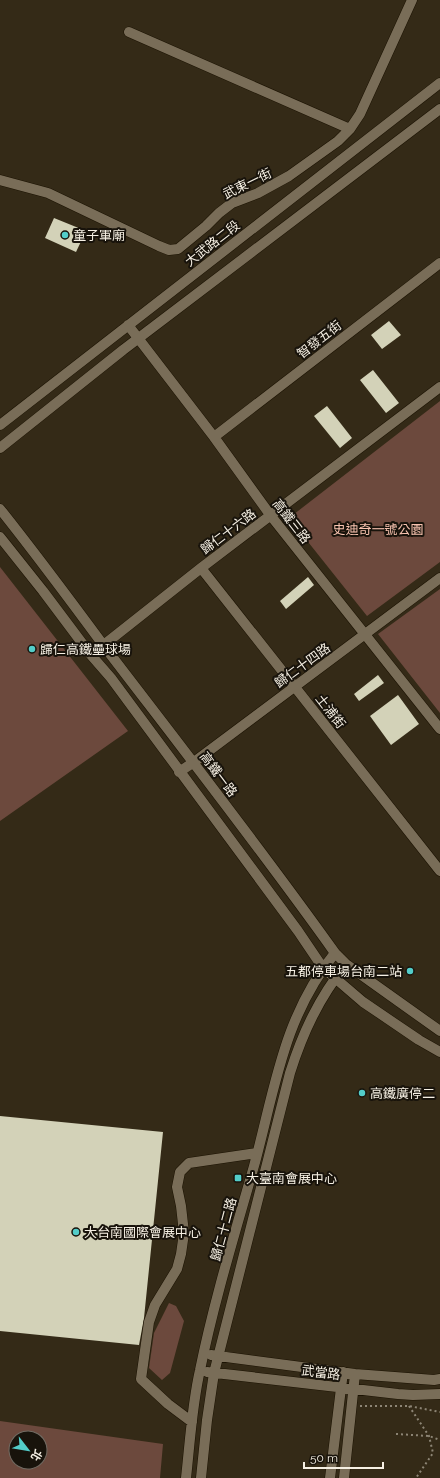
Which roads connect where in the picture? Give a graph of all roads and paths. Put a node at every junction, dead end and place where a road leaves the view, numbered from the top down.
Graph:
1 (412, 0) edge
2 (129, 32) dead end
3 (440, 83) edge
4 (440, 109) edge
5 (350, 129) junction
6 (324, 151) junction
7 (335, 164) junction
8 (0, 180) edge
9 (440, 263) edge
10 (128, 325) junction
11 (138, 338) junction
12 (440, 387) edge
13 (0, 425) edge
14 (214, 436) junction
15 (0, 448) edge
16 (0, 509) edge
17 (271, 516) junction
18 (0, 538) edge
19 (201, 568) junction
20 (440, 578) edge
21 (365, 635) junction
22 (104, 645) junction
23 (91, 655) junction
24 (294, 686) junction
25 (440, 729) edge
26 (194, 762) junction
27 (179, 772) junction
28 (440, 871) edge
29 (335, 953) junction
30 (346, 964) junction
31 (323, 968) junction
32 (335, 978) junction
33 (440, 1031) edge
34 (440, 1052) edge
35 (257, 1153) junction
36 (203, 1354) junction
37 (218, 1356) junction
38 (200, 1371) junction
39 (343, 1372) junction
40 (214, 1373) junction
41 (355, 1374) junction
42 (440, 1378) edge
43 (342, 1388) junction
44 (353, 1389) junction
45 (440, 1394) edge
46 (351, 1406) junction
47 (409, 1406) junction
48 (440, 1412) edge
49 (192, 1422) junction
50 (396, 1434) dead end
51 (429, 1436) junction
52 (440, 1440) edge
53 (186, 1478) edge
54 (201, 1478) edge
55 (330, 1478) edge
56 (344, 1478) edge
57 (416, 1478) edge

1 - 5 street, 武東一街
2 - 5 street
3 - 7 street, 大武路二段
4 - 11 street
5 - 6 street, 武東一街
6 - 7 street
6 - 8 street, 武東一街
7 - 10 street, 大武路二段
9 - 14 street, 智發五街
10 - 11 street, 高鐵三路
10 - 13 street, 大武路二段
11 - 14 street, 高鐵三路
11 - 15 street
12 - 17 street, 歸仁十六路
14 - 17 street, 高鐵三路
16 - 22 street, 高鐵一路
17 - 19 street, 歸仁十六路
17 - 21 street, 高鐵三路
18 - 23 street
19 - 22 street, 歸仁十六路
19 - 24 street, 土浦街
20 - 21 street, 歸仁十四路
21 - 24 street, 歸仁十四路
21 - 25 street, 高鐵三路
22 - 23 street, 歸仁十六路
22 - 26 street, 高鐵一路
23 - 27 street
24 - 26 street, 歸仁十四路
24 - 28 street, 土浦街
26 - 27 street, 歸仁十四路
26 - 29 street, 高鐵一路
27 - 31 street
29 - 30 street, 高鐵一路
29 - 31 street, 歸仁十二路
30 - 32 street, 歸仁十二路
30 - 33 street, 高鐵一路
31 - 32 street
31 - 35 street, 歸仁十二路
32 - 34 street
32 - 37 street, 歸仁十二路
35 - 36 street, 歸仁十二路
35 - 49 street
36 - 37 street, 武當路
36 - 38 street, 歸仁十二路
37 - 39 street, 武當路
37 - 40 street, 歸仁十二路
38 - 40 street, 武當路
38 - 49 street, 歸仁十二路
39 - 41 street, 武當路
39 - 43 street
40 - 43 street, 武當路
40 - 54 street, 歸仁十二路
41 - 42 street, 武當路
41 - 44 street
43 - 44 street, 武當路
43 - 55 street
44 - 45 street, 武當路
44 - 46 street
46 - 47 path
46 - 56 street
47 - 48 path
47 - 51 path
49 - 53 street, 歸仁十二路
50 - 51 path
51 - 52 path
51 - 57 path

